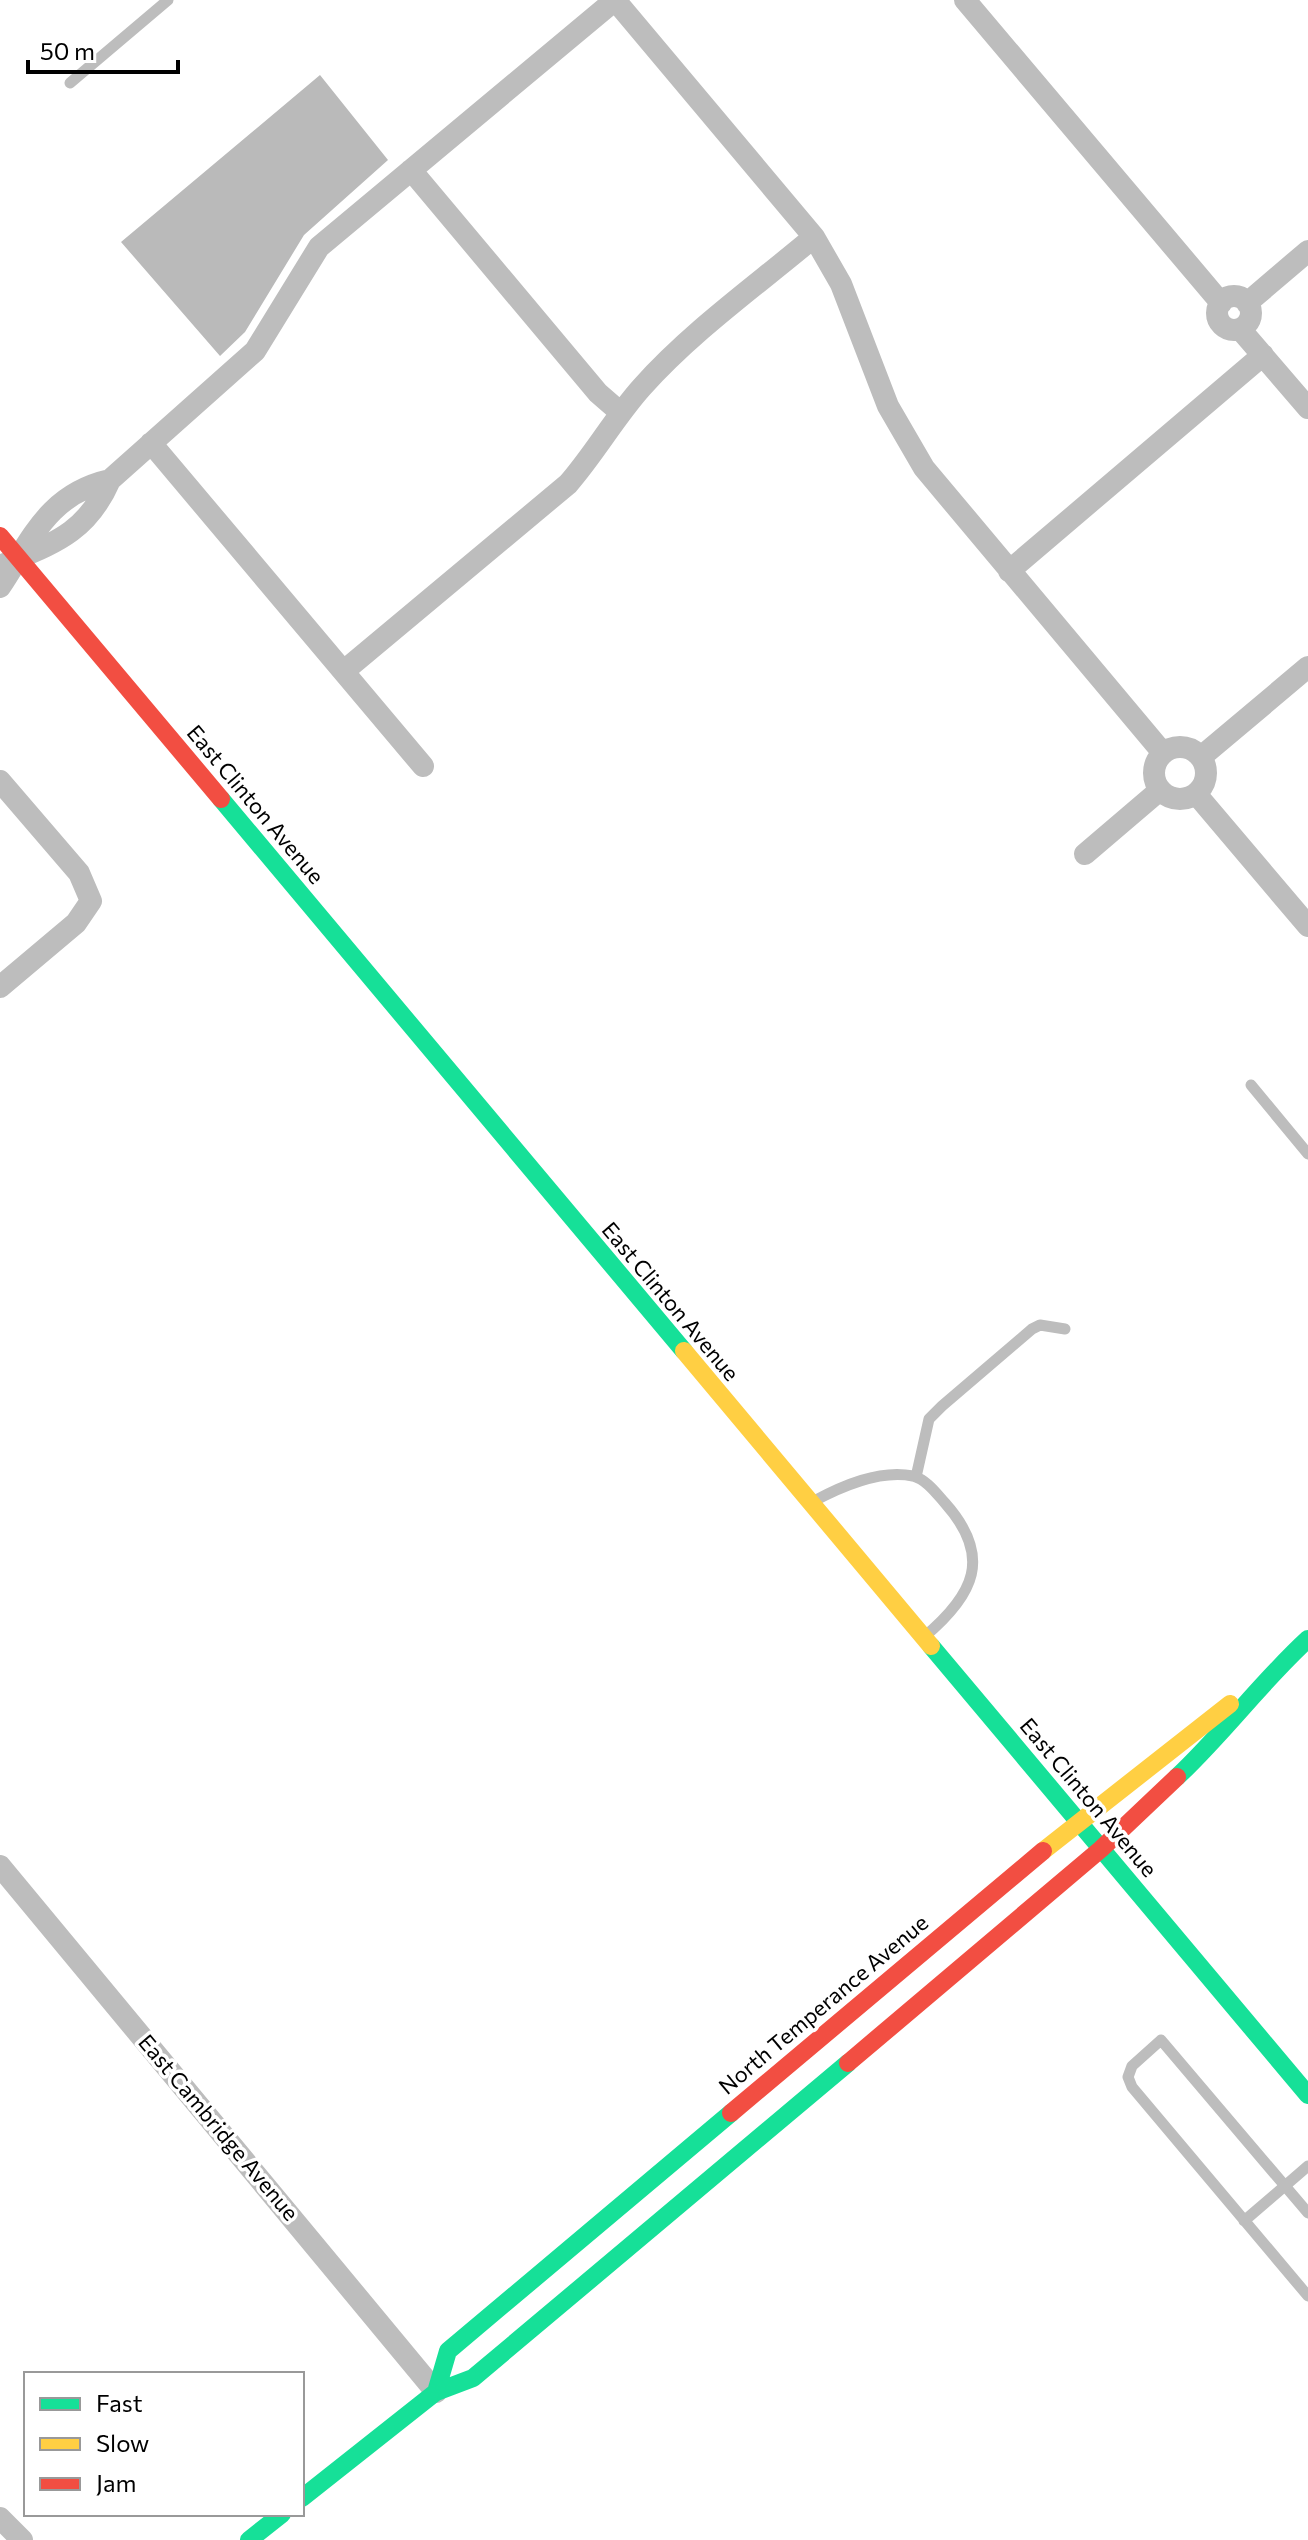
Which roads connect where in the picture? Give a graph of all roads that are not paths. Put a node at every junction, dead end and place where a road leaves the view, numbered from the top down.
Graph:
1 (168, 0) edge
2 (615, 0) edge
3 (965, 0) edge
4 (154, 4) edge
5 (70, 83) dead end
6 (411, 170) junction
7 (814, 237) junction
8 (1308, 251) edge
9 (1221, 303) junction
10 (1247, 303) junction
11 (1240, 329) junction
12 (1263, 355) junction
13 (1308, 408) edge
14 (621, 413) junction
15 (151, 443) junction
16 (0, 536) edge
17 (10, 562) edge
18 (1009, 571) junction
19 (0, 587) edge
20 (1308, 667) edge
21 (344, 671) junction
22 (1163, 753) junction
23 (1201, 757) junction
24 (423, 766) dead end
25 (0, 781) edge
26 (1160, 790) junction
27 (1197, 795) junction
28 (1085, 854) dead end
29 (1308, 926) edge
30 (0, 987) edge
31 (1251, 1085) dead end
32 (1308, 1154) edge
33 (1065, 1329) dead end
34 (916, 1477) junction
35 (809, 1503) junction
36 (923, 1637) junction
37 (1308, 1639) edge
38 (1269, 1675) junction
39 (1079, 1823) junction
40 (1101, 1849) junction
41 (0, 1866) edge
42 (1308, 2095) edge
43 (1308, 2166) edge
44 (1285, 2186) junction
45 (1308, 2213) edge
46 (1244, 2221) junction
47 (1308, 2296) edge
48 (436, 2392) junction
49 (304, 2496) edge
50 (279, 2516) edge
51 (0, 2518) edge
52 (22, 2540) edge
53 (249, 2540) edge

1 - 4 lane
2 - 6 street
2 - 7 street
3 - 9 street
4 - 5 lane
6 - 14 street
6 - 15 street
7 - 14 street
7 - 18 street
8 - 10 street
9 - 10 street
9 - 11 street
10 - 11 street
11 - 12 street
12 - 13 street
12 - 18 street
14 - 21 street
15 - 17 street
15 - 21 street
16 - 17 main road, East Clinton Avenue
17 - 19 street
17 - 35 main road, East Clinton Avenue
18 - 22 street
20 - 23 street
21 - 24 street
22 - 23 street
22 - 26 street
23 - 27 street
25 - 30 street
26 - 27 street
26 - 28 street
27 - 29 street
31 - 32 lane
33 - 34 lane
34 - 35 lane
34 - 36 lane
35 - 36 main road, East Clinton Avenue
36 - 39 main road, East Clinton Avenue
37 - 38 main road, North Temperance Avenue
38 - 39 main road, North Temperance Avenue
38 - 40 main road, North Temperance Avenue
39 - 40 main road, East Clinton Avenue
39 - 48 main road, North Temperance Avenue
40 - 42 main road, East Clinton Avenue
40 - 48 main road, North Temperance Avenue
41 - 48 street, East Cambridge Avenue
43 - 44 lane
44 - 45 lane
44 - 46 lane
44 - 46 lane
46 - 47 lane
48 - 49 main road, North Temperance Avenue
50 - 53 main road
51 - 52 street

